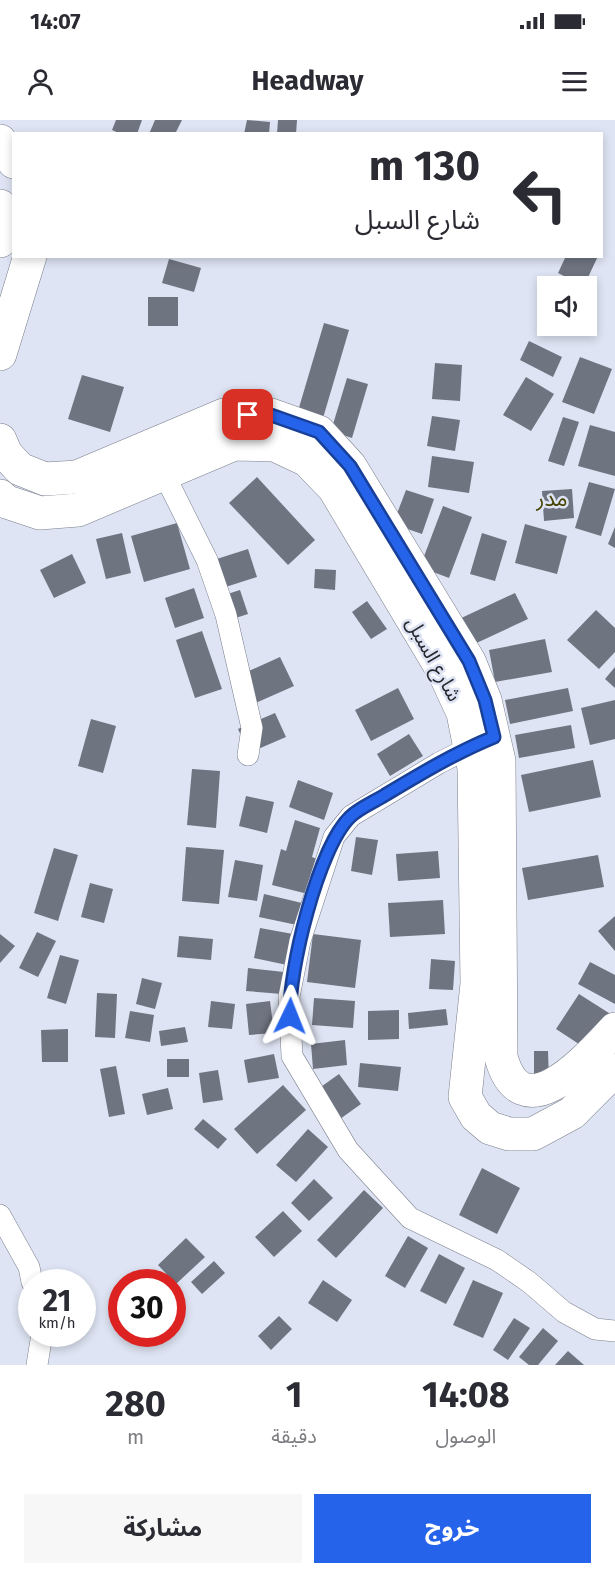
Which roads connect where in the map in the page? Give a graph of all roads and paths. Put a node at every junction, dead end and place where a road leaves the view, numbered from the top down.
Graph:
1 (0, 141) edge
2 (12, 159) edge
3 (0, 206) edge
4 (0, 241) edge
5 (29, 258) edge
6 (0, 354) edge
7 (0, 440) edge
8 (163, 472) junction
9 (0, 496) edge
10 (482, 742) junction
11 (248, 755) dead end
12 (615, 1029) edge
13 (615, 1070) edge
14 (0, 1215) edge
15 (29, 1269) edge
16 (615, 1331) edge
17 (40, 1347) edge
18 (37, 1365) edge

1 - 2 main road
3 - 4 main road
5 - 6 main road
7 - 10 main road, شارع السبل
8 - 9 main road, شارع السبل
8 - 10 main road, شارع السبل
8 - 11 street
10 - 12 main road, شارع السبل
10 - 13 main road, شارع السبل
10 - 16 street
14 - 15 street
17 - 18 street

